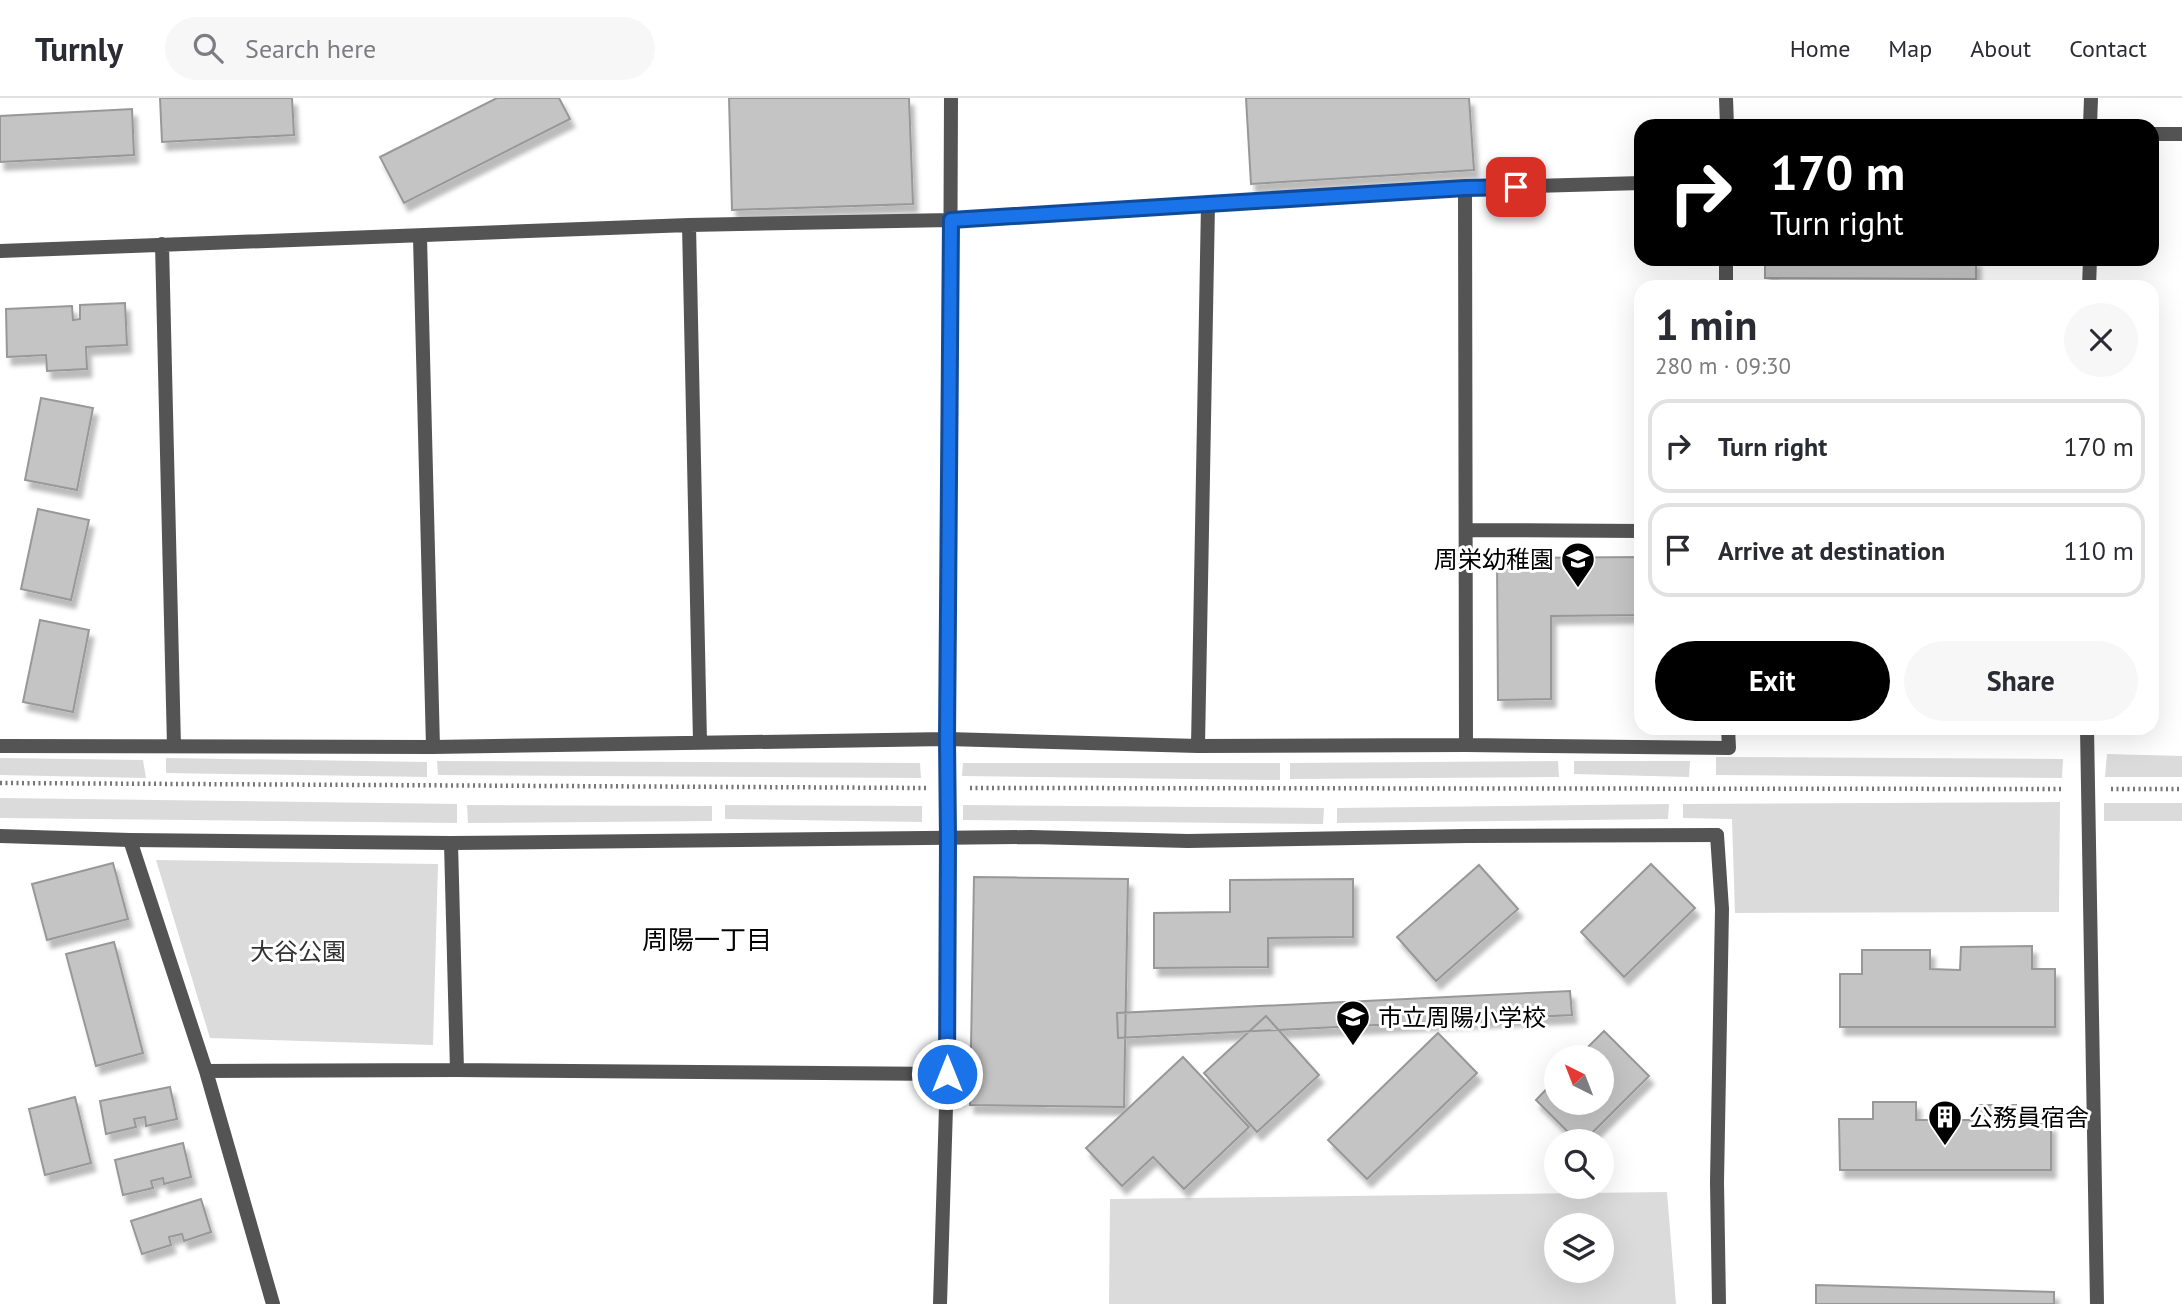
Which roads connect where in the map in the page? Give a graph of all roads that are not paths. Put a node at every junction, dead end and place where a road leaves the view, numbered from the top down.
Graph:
1 (951, 98) edge
2 (1726, 98) edge
3 (2091, 98) edge
4 (1727, 119) edge
5 (2090, 119) edge
6 (2159, 134) edge
7 (2182, 134) edge
8 (1634, 183) edge
9 (1465, 188) junction
10 (1208, 204) junction
11 (951, 220) junction
12 (689, 225) junction
13 (420, 237) junction
14 (162, 244) junction
15 (0, 251) edge
16 (1466, 530) junction
17 (1634, 531) edge
18 (1728, 735) edge
19 (2088, 735) edge
20 (947, 739) junction
21 (700, 742) junction
22 (1466, 745) junction
23 (0, 746) edge
24 (174, 746) junction
25 (1198, 746) junction
26 (433, 747) junction
27 (0, 836) edge
28 (948, 838) junction
29 (130, 839) junction
30 (451, 843) junction
31 (457, 1070) junction
32 (206, 1072) junction
33 (947, 1074) junction
34 (273, 1304) edge
35 (940, 1304) edge
36 (1720, 1304) edge
37 (2097, 1304) edge

1 - 11 street
2 - 4 street
3 - 5 street
6 - 7 street
8 - 9 street
9 - 10 street
9 - 16 street
10 - 11 street
10 - 25 street
11 - 12 street
11 - 20 street
12 - 13 street
12 - 21 street
13 - 14 street
13 - 26 street
14 - 15 street
14 - 24 street
16 - 17 street
16 - 22 street
18 - 22 street
19 - 37 street
20 - 21 street
20 - 25 street
20 - 28 street
21 - 26 street
22 - 25 street
23 - 24 street
24 - 26 street
27 - 29 street
28 - 30 street
28 - 33 street
28 - 36 street
29 - 30 street
29 - 32 street
30 - 31 street
31 - 32 street
31 - 33 street
32 - 34 street
33 - 35 street

